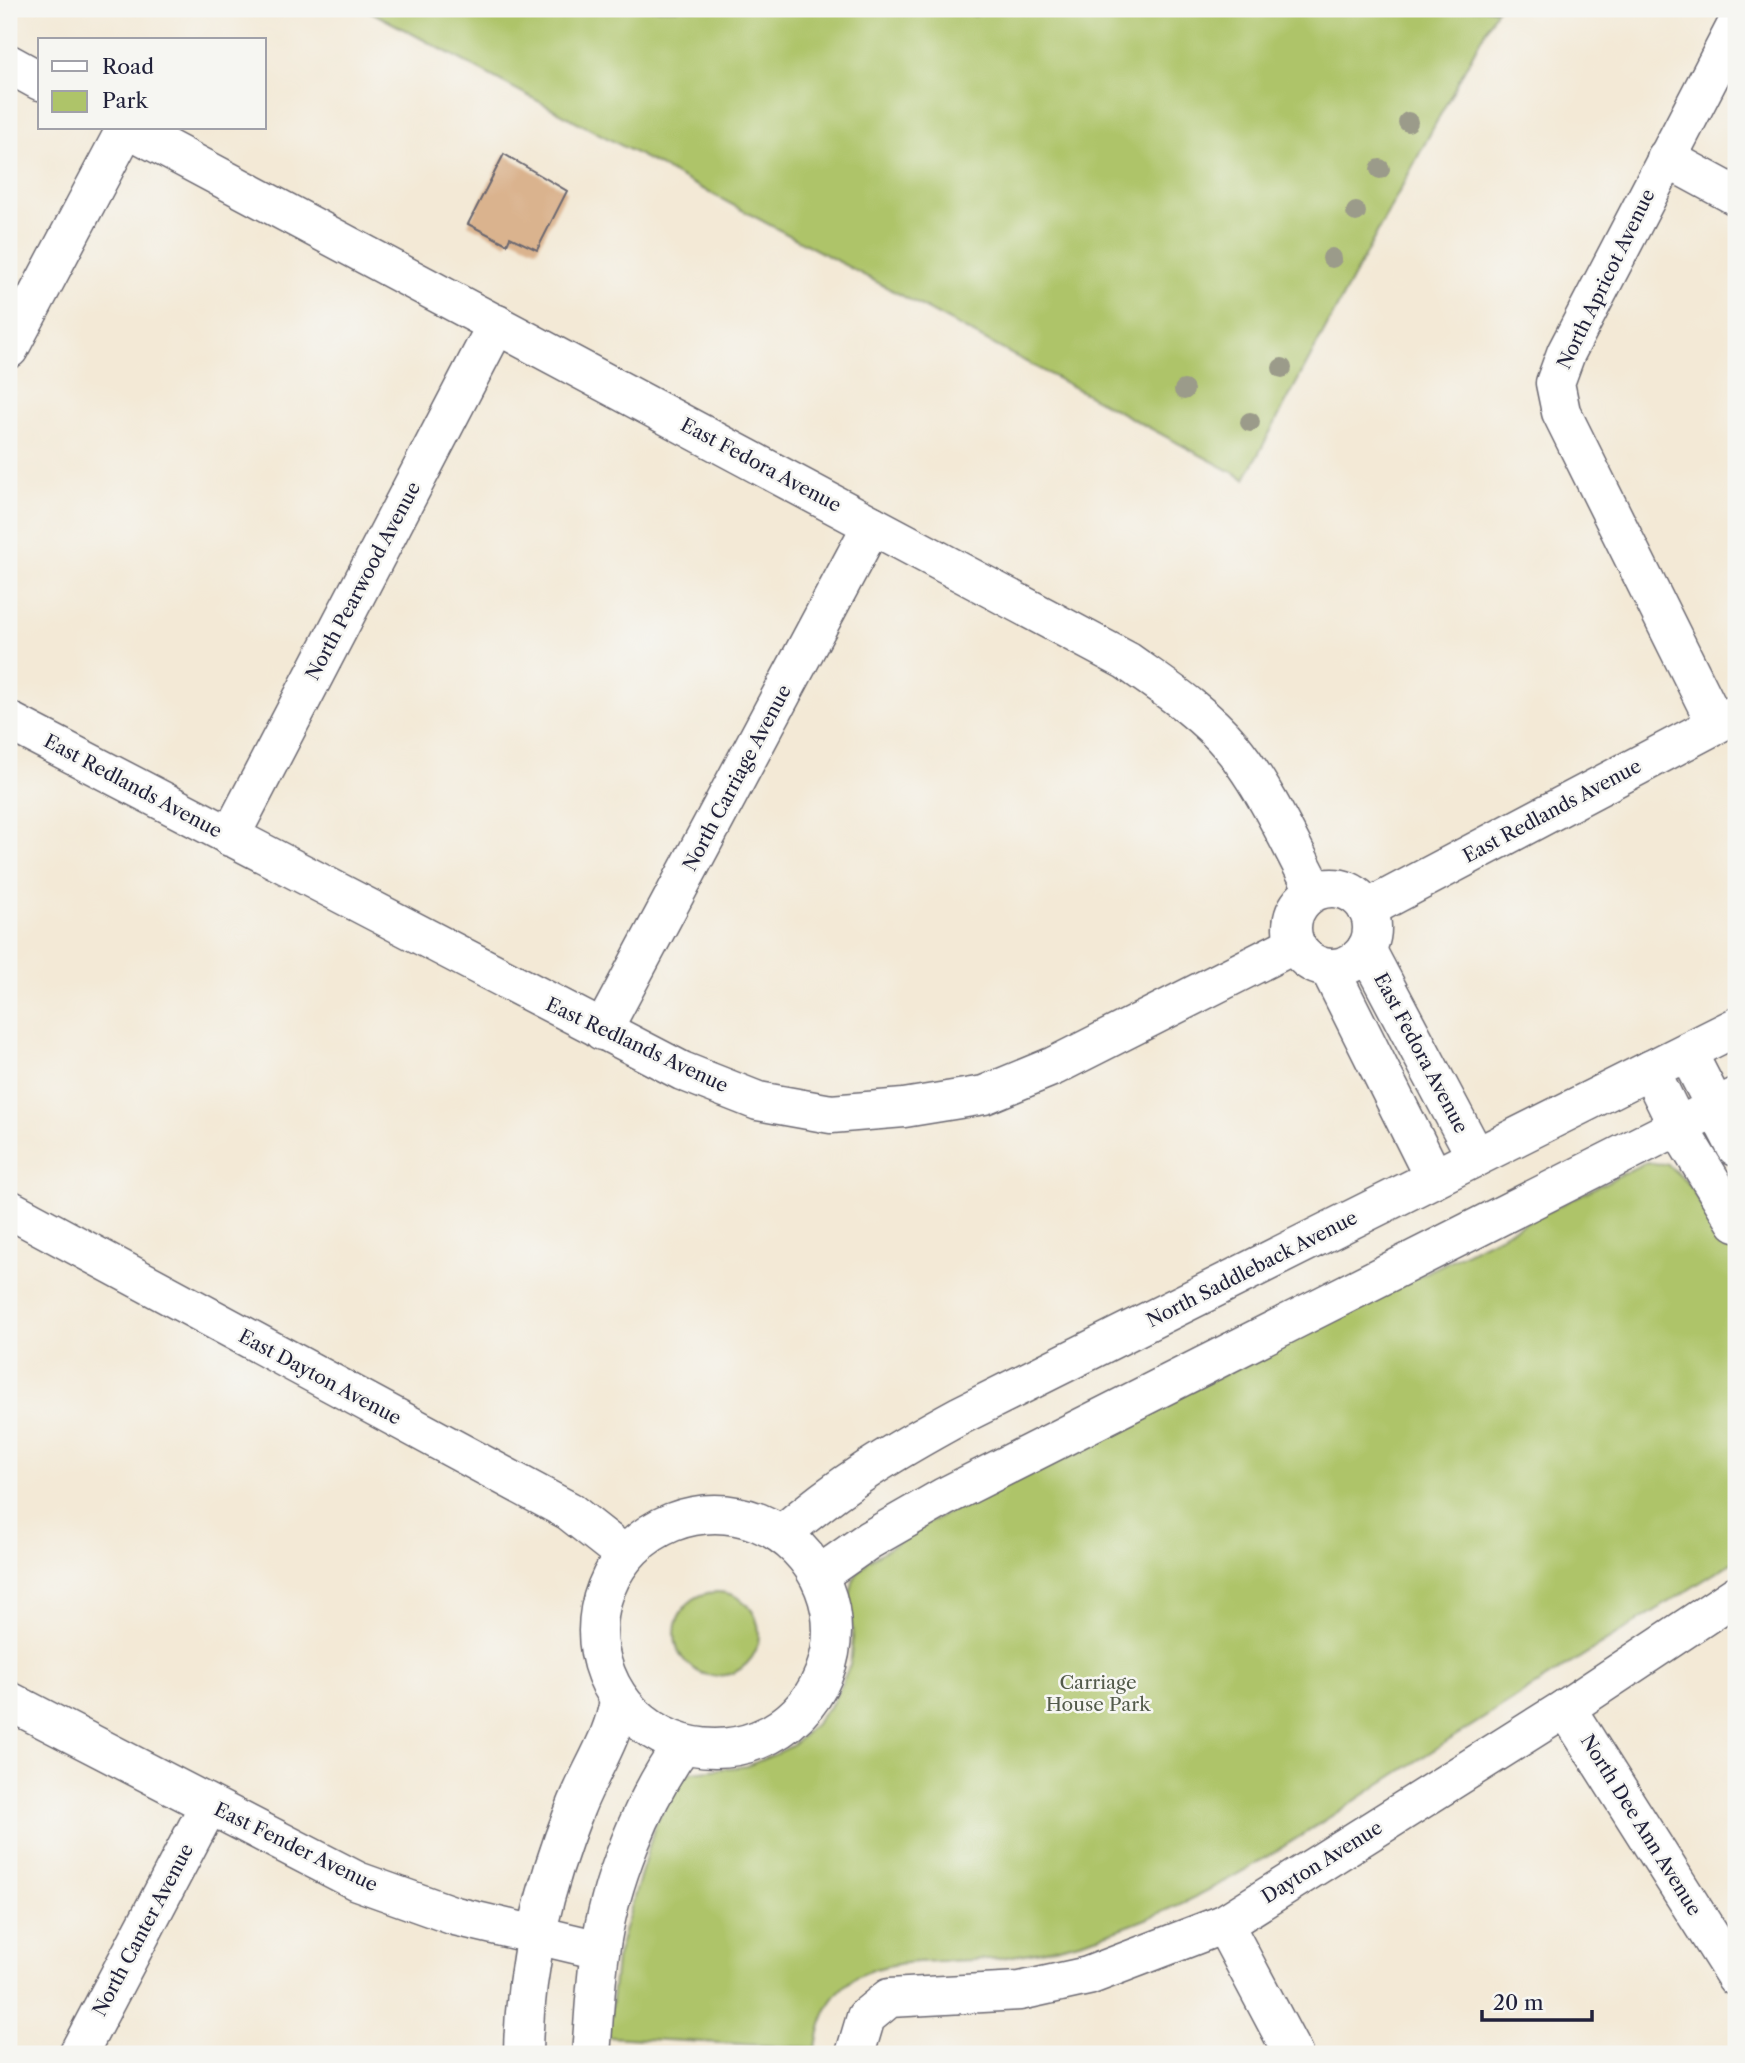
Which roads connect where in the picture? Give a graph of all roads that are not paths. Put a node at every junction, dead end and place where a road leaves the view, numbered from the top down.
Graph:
1 (1736, 26) edge
2 (9, 64) edge
3 (38, 80) edge
4 (126, 130) edge
5 (131, 130) edge
6 (1666, 158) junction
7 (1736, 196) edge
8 (497, 324) junction
9 (9, 349) edge
10 (872, 525) junction
11 (1726, 719) edge
12 (9, 721) edge
13 (230, 837) junction
14 (1315, 891) junction
15 (1367, 909) junction
16 (1295, 944) junction
17 (1366, 949) junction
18 (1329, 968) junction
19 (1736, 1027) edge
20 (602, 1031) junction
21 (1687, 1052) junction
22 (1650, 1070) junction
23 (1725, 1102) edge
24 (1678, 1126) junction
25 (1736, 1147) edge
26 (1476, 1157) junction
27 (1434, 1178) junction
28 (9, 1209) edge
29 (1736, 1222) edge
30 (782, 1534) junction
31 (625, 1555) junction
32 (819, 1575) junction
33 (1736, 1595) edge
34 (619, 1700) junction
35 (9, 1701) edge
36 (1566, 1708) junction
37 (683, 1744) junction
38 (209, 1805) junction
39 (1224, 1924) junction
40 (536, 1934) junction
41 (600, 1950) junction
42 (1736, 1977) edge
43 (78, 2054) edge
44 (523, 2054) edge
45 (591, 2054) edge
46 (855, 2054) edge
47 (1293, 2054) edge

1 - 6 street, North Apricot Avenue
2 - 3 street
4 - 9 street
5 - 8 street, East Fedora Avenue
6 - 7 street
6 - 11 street, North Apricot Avenue
8 - 10 street, East Fedora Avenue
8 - 13 street, North Pearwood Avenue
10 - 14 street, East Fedora Avenue
10 - 20 street, North Carriage Avenue
11 - 15 street, East Redlands Avenue
12 - 13 street, East Redlands Avenue
13 - 20 street, East Redlands Avenue
14 - 15 street
14 - 16 street
15 - 17 street
16 - 18 street
16 - 20 street, East Redlands Avenue
17 - 18 street
17 - 26 street, East Fedora Avenue
18 - 27 street
19 - 21 street, North Saddleback Avenue
21 - 22 street, North Saddleback Avenue
21 - 23 street
22 - 24 street
22 - 26 street, North Saddleback Avenue
23 - 24 street
23 - 25 street
24 - 29 street
24 - 32 street
26 - 27 street, North Saddleback Avenue
27 - 30 street, North Saddleback Avenue
28 - 31 street, East Dayton Avenue
30 - 31 street
30 - 32 street
31 - 34 street
32 - 37 street
33 - 36 street, Dayton Avenue
34 - 37 street
34 - 40 street
35 - 38 street, East Fender Avenue
36 - 39 street, Dayton Avenue
36 - 42 street, North Dee Ann Avenue
37 - 41 street
38 - 40 street, East Fender Avenue
38 - 43 street, North Canter Avenue
39 - 46 street, Dayton Avenue
39 - 47 street
40 - 41 street, East Fender Avenue
40 - 44 street
41 - 45 street

